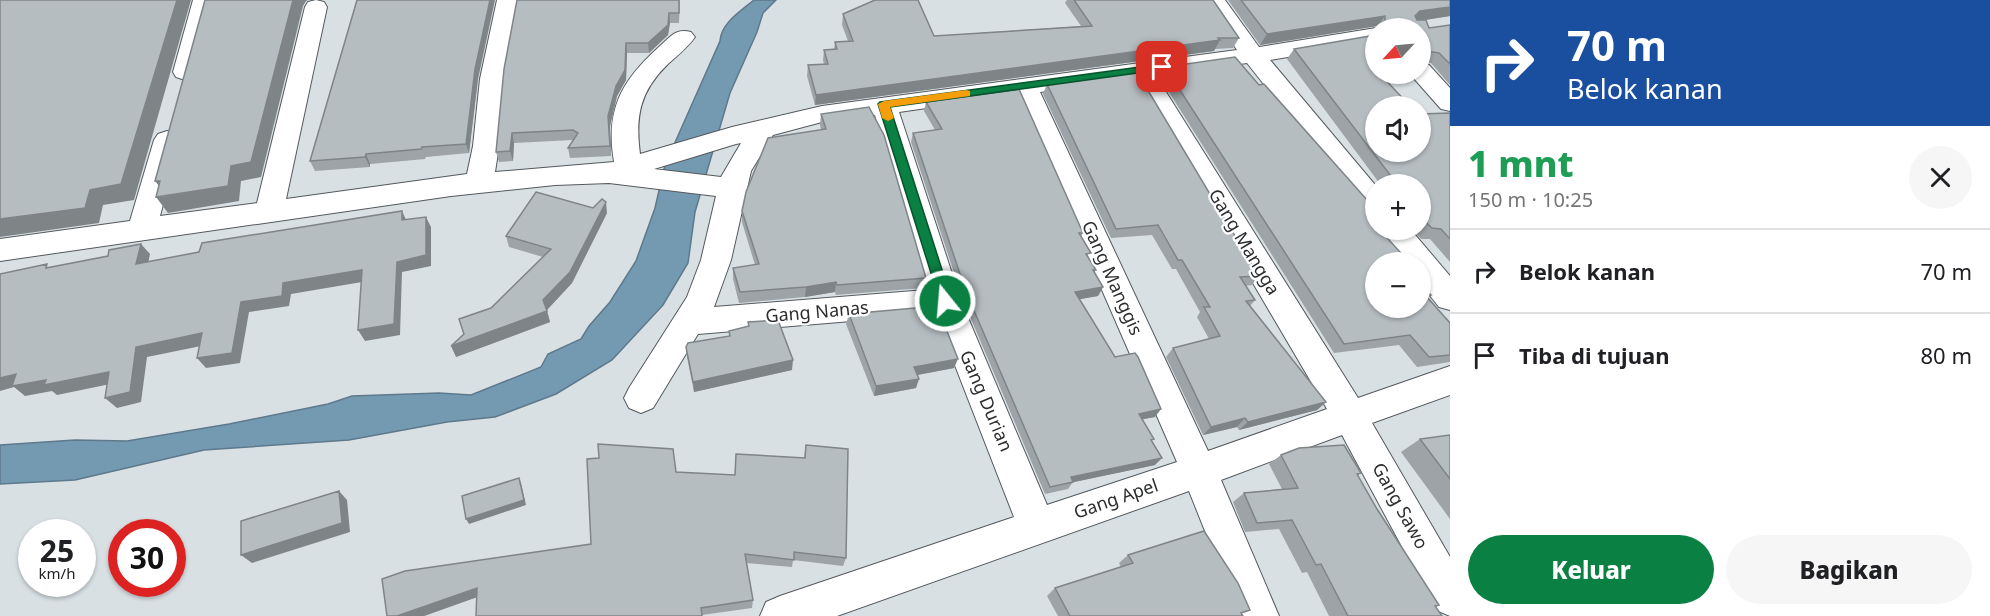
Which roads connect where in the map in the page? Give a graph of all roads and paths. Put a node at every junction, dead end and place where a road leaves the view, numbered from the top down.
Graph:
1 (204, 0) edge
2 (508, 0) edge
3 (1214, 0) edge
4 (316, 7) dead end
5 (683, 37) dead end
6 (1365, 37) edge
7 (1253, 55) junction
8 (1140, 70) junction
9 (1431, 82) edge
10 (1025, 86) junction
11 (884, 104) junction
12 (1450, 104) edge
13 (763, 129) junction
14 (630, 171) junction
15 (479, 183) junction
16 (721, 186) junction
17 (1365, 192) edge
18 (269, 211) junction
19 (142, 231) junction
20 (1403, 240) edge
21 (0, 250) edge
22 (1450, 298) edge
23 (945, 301) junction
24 (688, 322) junction
25 (1450, 380) edge
26 (641, 398) dead end
27 (1349, 415) junction
28 (1199, 471) junction
29 (1037, 526) junction
30 (1450, 596) edge
31 (780, 616) edge
32 (1259, 616) edge

1 - 19 street
2 - 15 street
3 - 7 street
4 - 18 street
5 - 14 street
6 - 7 street
7 - 8 street
7 - 17 street
8 - 10 street
8 - 27 street, Gang Mangga
9 - 12 street
10 - 11 street
10 - 28 street, Gang Manggis
11 - 13 street
11 - 23 street, Gang Durian
13 - 14 street
13 - 16 street
14 - 15 street
14 - 16 street
15 - 18 street
16 - 24 street
18 - 19 street
19 - 21 street
20 - 22 street
23 - 24 street, Gang Nanas
23 - 29 street, Gang Durian
24 - 26 street
25 - 27 street, Gang Apel
27 - 28 street, Gang Apel
27 - 30 street, Gang Sawo
28 - 29 street, Gang Apel
28 - 32 street, Gang Manggis
29 - 31 street, Gang Apel

